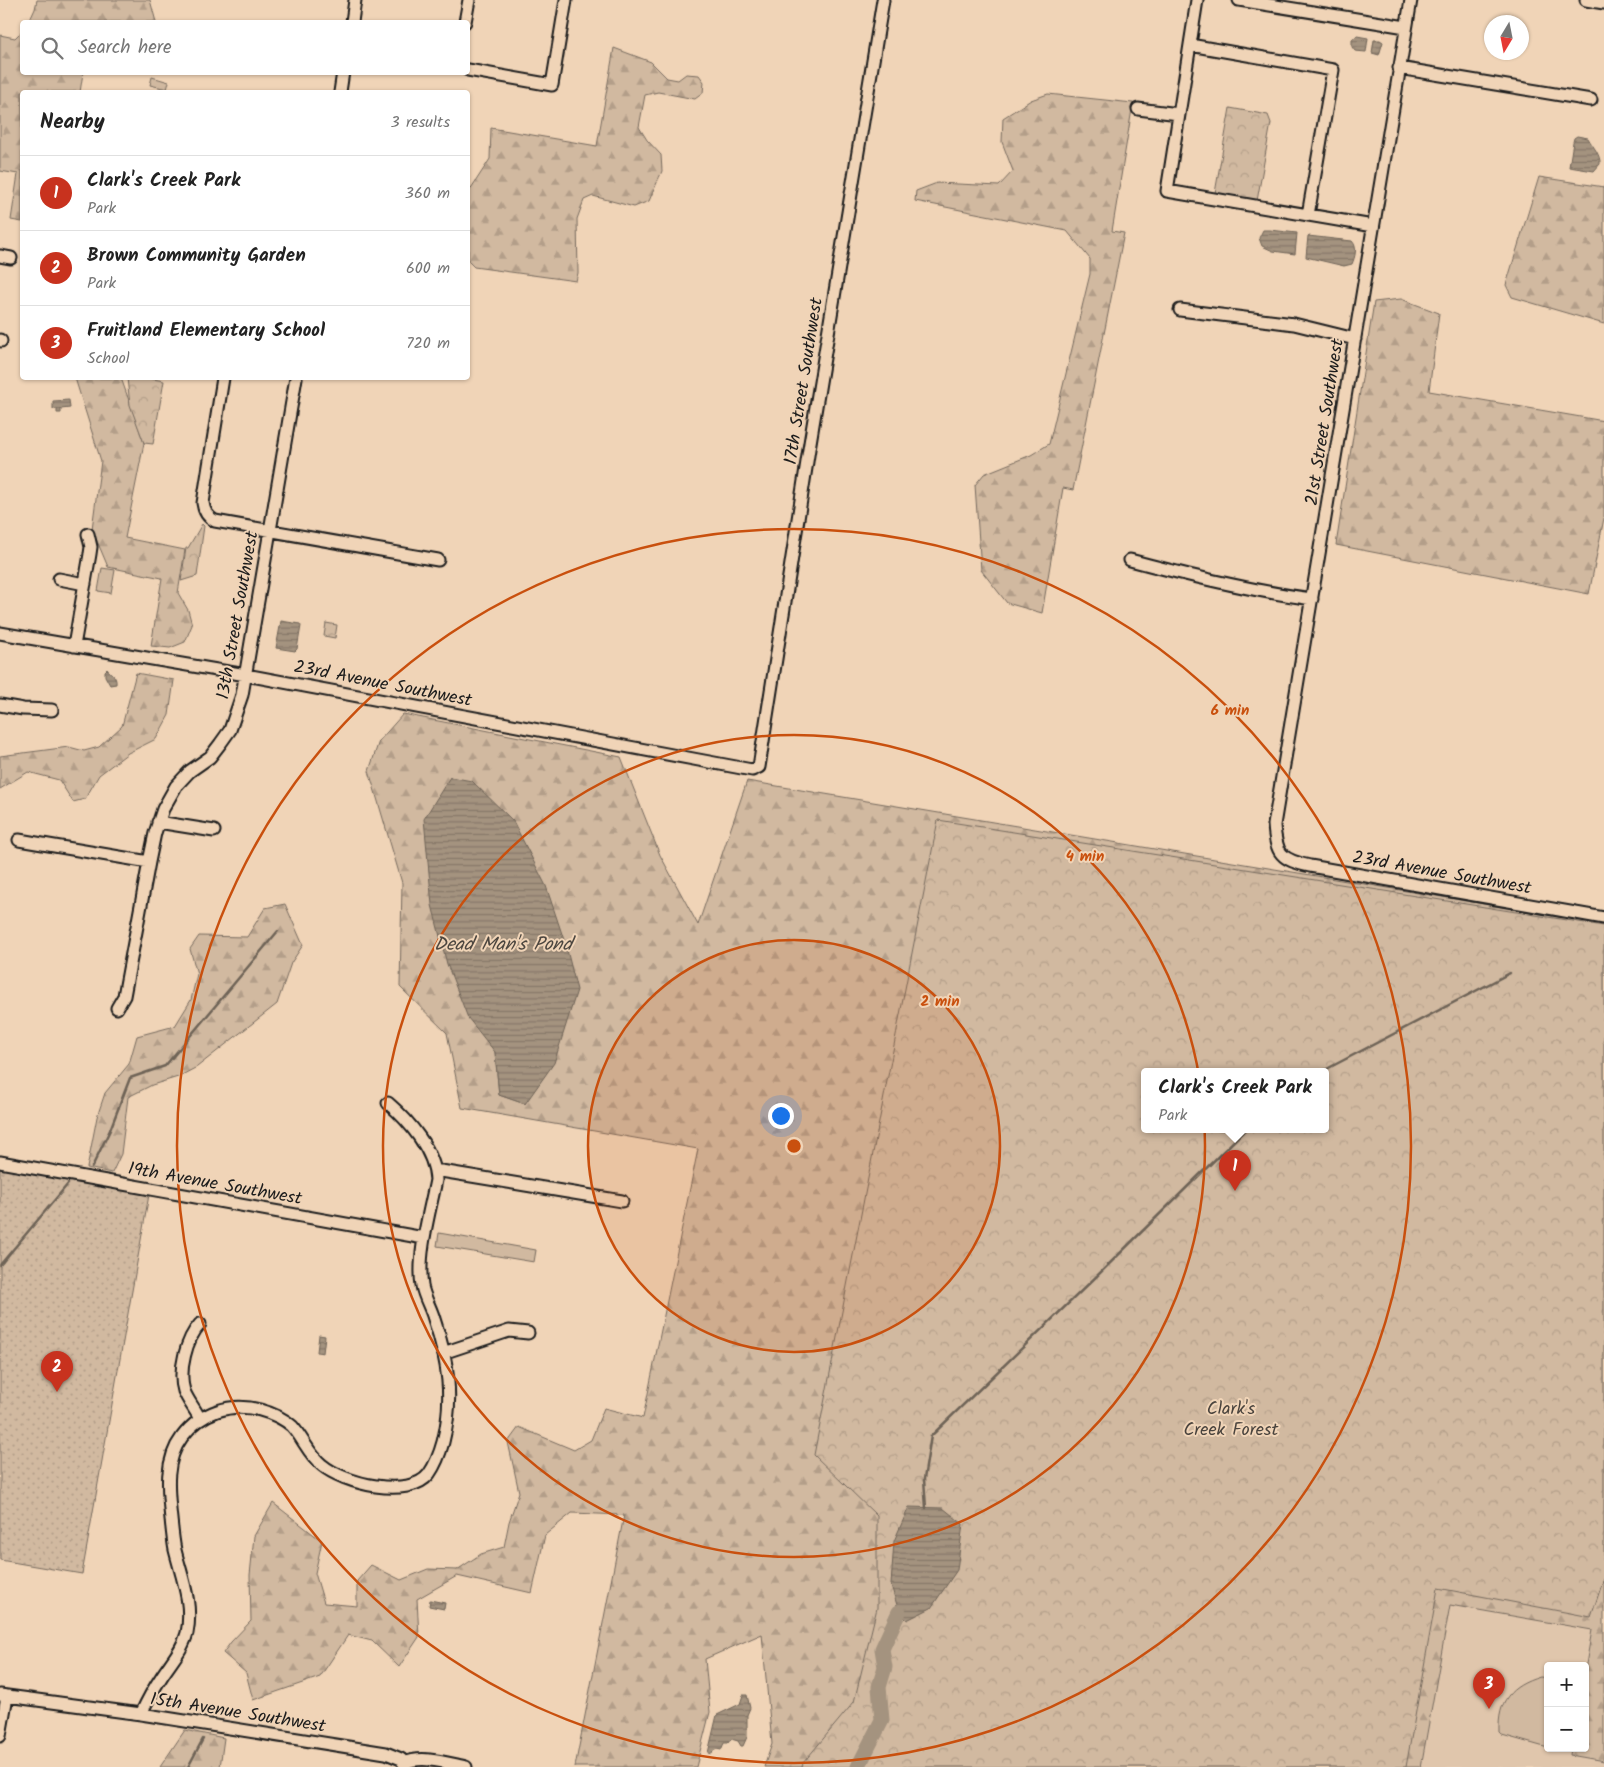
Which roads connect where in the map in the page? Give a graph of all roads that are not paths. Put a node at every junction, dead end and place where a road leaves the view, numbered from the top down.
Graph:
1 (355, 0) edge
2 (469, 0) edge
3 (566, 0) edge
4 (883, 0) edge
5 (1197, 0) edge
6 (1239, 0) edge
7 (1411, 0) edge
8 (1586, 0) edge
9 (1604, 3) edge
10 (352, 20) edge
11 (465, 20) edge
12 (1406, 27) junction
13 (1190, 45) junction
14 (1399, 68) junction
15 (470, 70) edge
16 (343, 75) edge
17 (340, 90) edge
18 (1591, 100) dead end
19 (1138, 108) dead end
20 (1179, 114) junction
21 (1308, 215) junction
22 (1373, 226) junction
23 (1180, 310) dead end
24 (1355, 339) junction
25 (223, 380) edge
26 (296, 380) edge
27 (270, 530) junction
28 (88, 534) dead end
29 (438, 560) dead end
30 (1130, 560) dead end
31 (59, 579) dead end
32 (85, 584) junction
33 (1312, 599) junction
34 (0, 633) edge
35 (74, 646) junction
36 (246, 675) junction
37 (0, 705) edge
38 (52, 710) dead end
39 (759, 768) joint
40 (158, 822) junction
41 (214, 831) dead end
42 (19, 840) dead end
43 (1278, 850) joint
44 (149, 862) junction
45 (1604, 918) edge
46 (117, 1008) dead end
47 (388, 1103) dead end
48 (0, 1162) edge
49 (435, 1170) junction
50 (622, 1201) dead end
51 (424, 1238) junction
52 (200, 1324) dead end
53 (528, 1333) dead end
54 (444, 1352) junction
55 (200, 1418) junction
56 (4, 1695) edge
57 (141, 1714) junction
58 (0, 1736) edge
59 (405, 1765) edge
60 (466, 1767) edge

1 - 10 street
2 - 11 street
3 - 15 street
4 - 39 street, 17th Street Southwest
5 - 13 street
6 - 12 street
7 - 12 street, 21st Street Southwest
8 - 9 street
12 - 14 street, 21st Street Southwest
13 - 20 street
13 - 21 street
14 - 18 street
14 - 22 street, 21st Street Southwest
16 - 17 street
19 - 20 street
20 - 21 street
21 - 22 street
22 - 24 street, 21st Street Southwest
23 - 24 street
24 - 33 street, 21st Street Southwest
25 - 27 street
26 - 27 street, 13th Street Southwest
27 - 29 street
27 - 36 street, 13th Street Southwest
28 - 32 street
30 - 33 street
31 - 32 street
32 - 35 street
33 - 43 street, 21st Street Southwest
34 - 35 street, 23rd Avenue Southwest
35 - 36 street, 23rd Avenue Southwest
36 - 39 street, 23rd Avenue Southwest
36 - 40 street, 13th Street Southwest
37 - 38 street
40 - 41 street
40 - 44 street, 13th Street Southwest
42 - 44 street
43 - 45 street, 23rd Avenue Southwest
44 - 46 street, 13th Street Southwest
47 - 49 street
48 - 51 street, 19th Avenue Southwest
49 - 50 street
49 - 51 street
51 - 54 street
52 - 55 street
53 - 54 street
54 - 55 street
55 - 57 street
56 - 57 street, 15th Avenue Southwest
56 - 58 street
57 - 59 street, 15th Avenue Southwest
59 - 60 street, 15th Avenue Southwest

